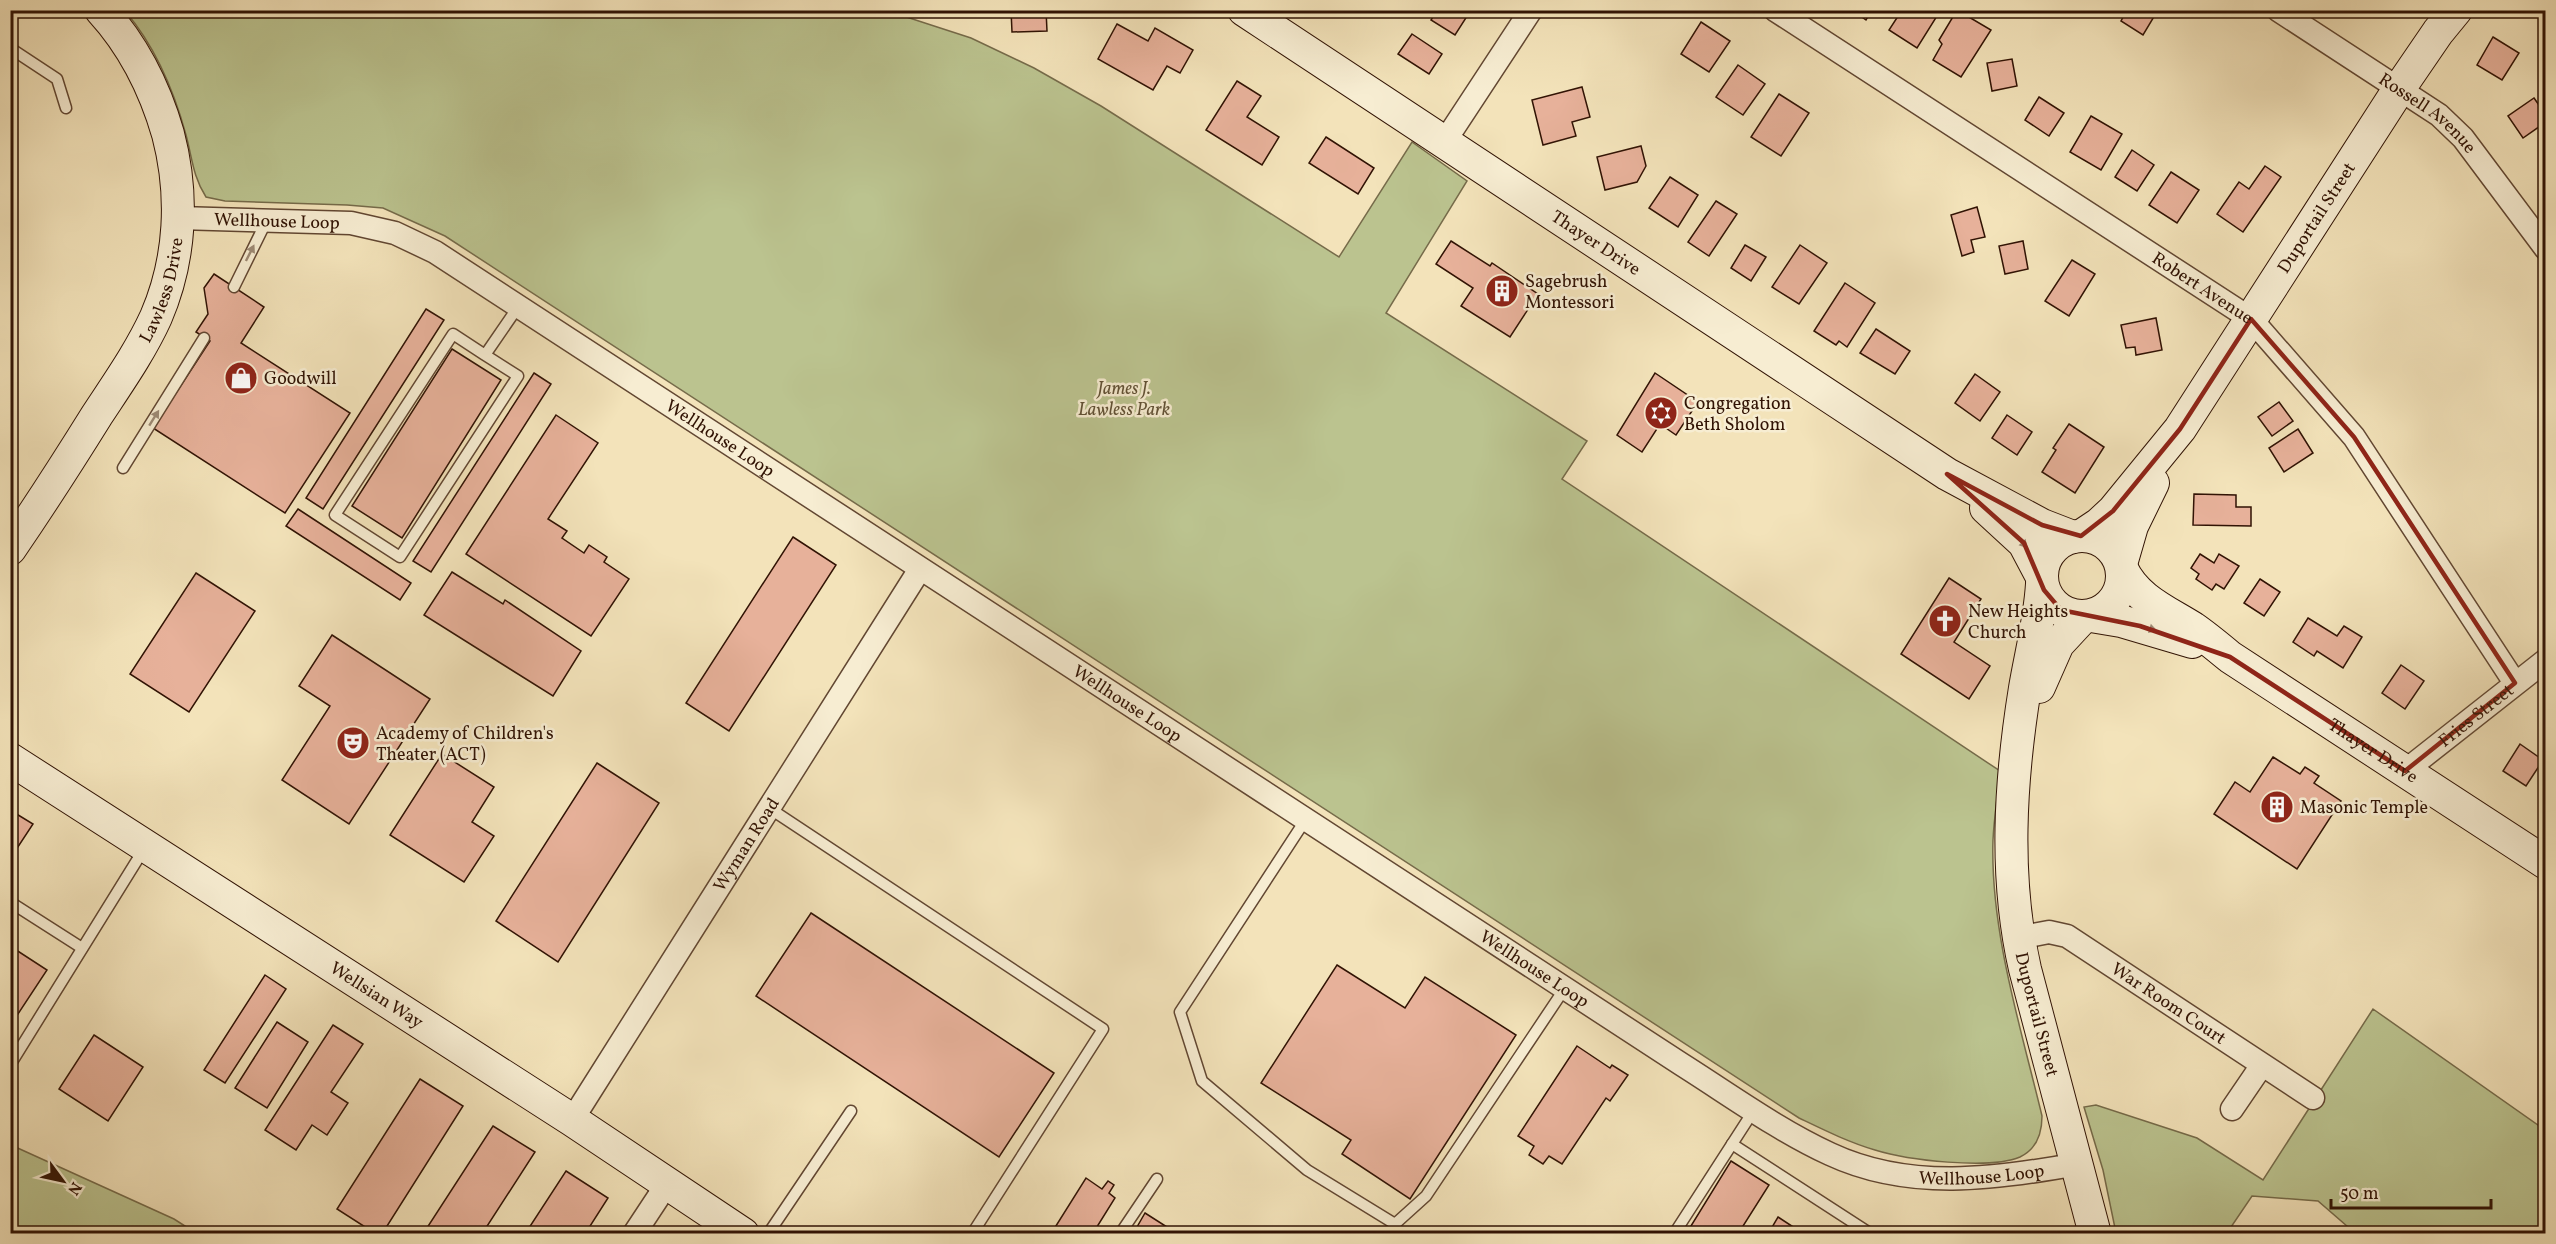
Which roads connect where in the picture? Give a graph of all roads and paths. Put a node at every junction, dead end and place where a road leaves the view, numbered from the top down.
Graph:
1 (101, 10) edge
2 (1244, 10) edge
3 (1531, 10) edge
4 (1775, 10) edge
5 (2278, 10) edge
6 (2456, 10) edge
7 (10, 48) edge
8 (2399, 89) junction
9 (66, 108) dead end
10 (1445, 141) junction
11 (179, 218) junction
12 (268, 220) junction
13 (2546, 249) edge
14 (234, 287) dead end
15 (518, 307) junction
16 (2251, 319) junction
17 (204, 338) dead end
18 (485, 355) junction
19 (2180, 429) junction
20 (123, 468) dead end
21 (1947, 474) junction
22 (14, 535) edge
23 (2077, 536) junction
24 (2121, 566) junction
25 (920, 569) junction
26 (2042, 581) junction
27 (2088, 616) junction
28 (2230, 657) junction
29 (2546, 660) edge
30 (2515, 683) junction
31 (10, 759) edge
32 (2405, 771) junction
33 (2015, 790) junction
34 (770, 808) junction
35 (1306, 819) junction
36 (146, 846) junction
37 (2546, 863) edge
38 (10, 902) edge
39 (2018, 938) junction
40 (82, 948) junction
41 (1565, 988) junction
42 (10, 1065) edge
43 (2262, 1065) junction
44 (2313, 1098) dead end
45 (2232, 1109) dead end
46 (1754, 1110) junction
47 (851, 1112) dead end
48 (572, 1120) junction
49 (1731, 1144) junction
50 (2078, 1164) junction
51 (1157, 1179) dead end
52 (667, 1184) junction
53 (634, 1233) edge
54 (742, 1233) edge
55 (768, 1233) edge
56 (972, 1233) edge
57 (1120, 1233) edge
58 (1674, 1233) edge
59 (1871, 1233) edge
60 (2095, 1233) edge

1 - 11 main road, Lawless Drive
2 - 10 main road, Thayer Drive
3 - 10 street
4 - 16 street, Robert Avenue
5 - 8 street, Rossell Avenue
6 - 8 main road, Duportail Street
7 - 9 lane
8 - 13 street, Rossell Avenue
8 - 16 main road, Duportail Street
10 - 21 main road, Thayer Drive
11 - 12 street, Wellhouse Loop
11 - 22 main road, Lawless Drive
14 -> 12 lane
12 - 15 street, Wellhouse Loop
15 - 18 lane
15 - 25 street, Wellhouse Loop
16 - 19 main road, Duportail Street
16 - 30 street, Robert Avenue
20 -> 17 lane
18 - 18 lane
19 - 23 main road, Duportail Street
19 - 24 main road, Duportail Street
21 - 23 main road, Thayer Drive
21 -> 26 main road, Thayer Drive
23 - 24 main road
23 - 26 main road
24 - 27 main road
24 - 28 main road, Thayer Drive
25 - 34 street, Wyman Road
25 - 35 street, Wellhouse Loop
26 - 27 main road
26 - 33 main road, Duportail Street
27 -> 28 main road, Thayer Drive
27 - 33 main road, Duportail Street
28 - 32 main road, Thayer Drive
29 - 30 street, Fries Street
30 - 32 street, Fries Street
31 - 36 main road, Wellsian Way
32 - 37 main road, Thayer Drive
33 - 39 main road, Duportail Street
34 - 48 street, Wyman Road
34 - 56 lane
35 - 41 street, Wellhouse Loop
35 - 41 lane
36 - 40 lane
36 - 48 main road, Wellsian Way
38 - 40 lane
39 - 43 street, War Room Court
39 - 50 main road, Duportail Street
40 - 42 lane
41 - 46 street, Wellhouse Loop
43 - 44 street, War Room Court
43 - 45 street
46 - 49 lane
46 - 50 street, Wellhouse Loop
47 - 55 lane
48 - 52 main road, Wellsian Way
49 - 58 lane
49 - 59 lane
50 - 60 main road, Duportail Street
51 - 57 lane
52 - 53 street
52 - 54 main road, Wellsian Way

